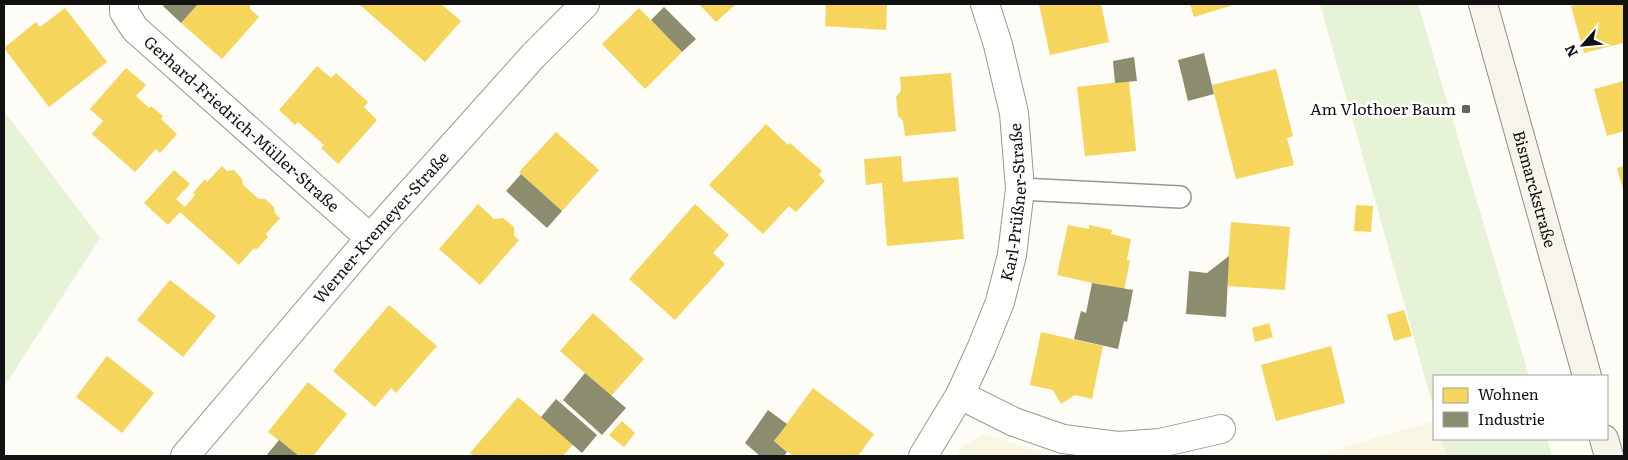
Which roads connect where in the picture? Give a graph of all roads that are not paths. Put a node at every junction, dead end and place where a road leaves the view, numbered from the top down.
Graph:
1 (124, 4) edge
2 (585, 4) edge
3 (985, 4) edge
4 (1483, 4) edge
5 (1020, 189) junction
6 (1180, 198) dead end
7 (370, 238) junction
8 (1587, 375) edge
9 (960, 395) junction
10 (1221, 429) dead end
11 (1604, 440) edge
12 (185, 456) edge
13 (924, 456) edge
14 (1609, 456) edge

1 - 7 street, Gerhard-Friedrich-Müller-Straße
2 - 7 street, Werner-Kremeyer-Straße
3 - 5 street, Karl-Prüßner-Straße
4 - 8 main road, Bismarckstraße
5 - 6 lane
5 - 9 street, Karl-Prüßner-Straße
7 - 12 street, Werner-Kremeyer-Straße
9 - 10 street
9 - 13 street, Karl-Prüßner-Straße
11 - 14 main road

